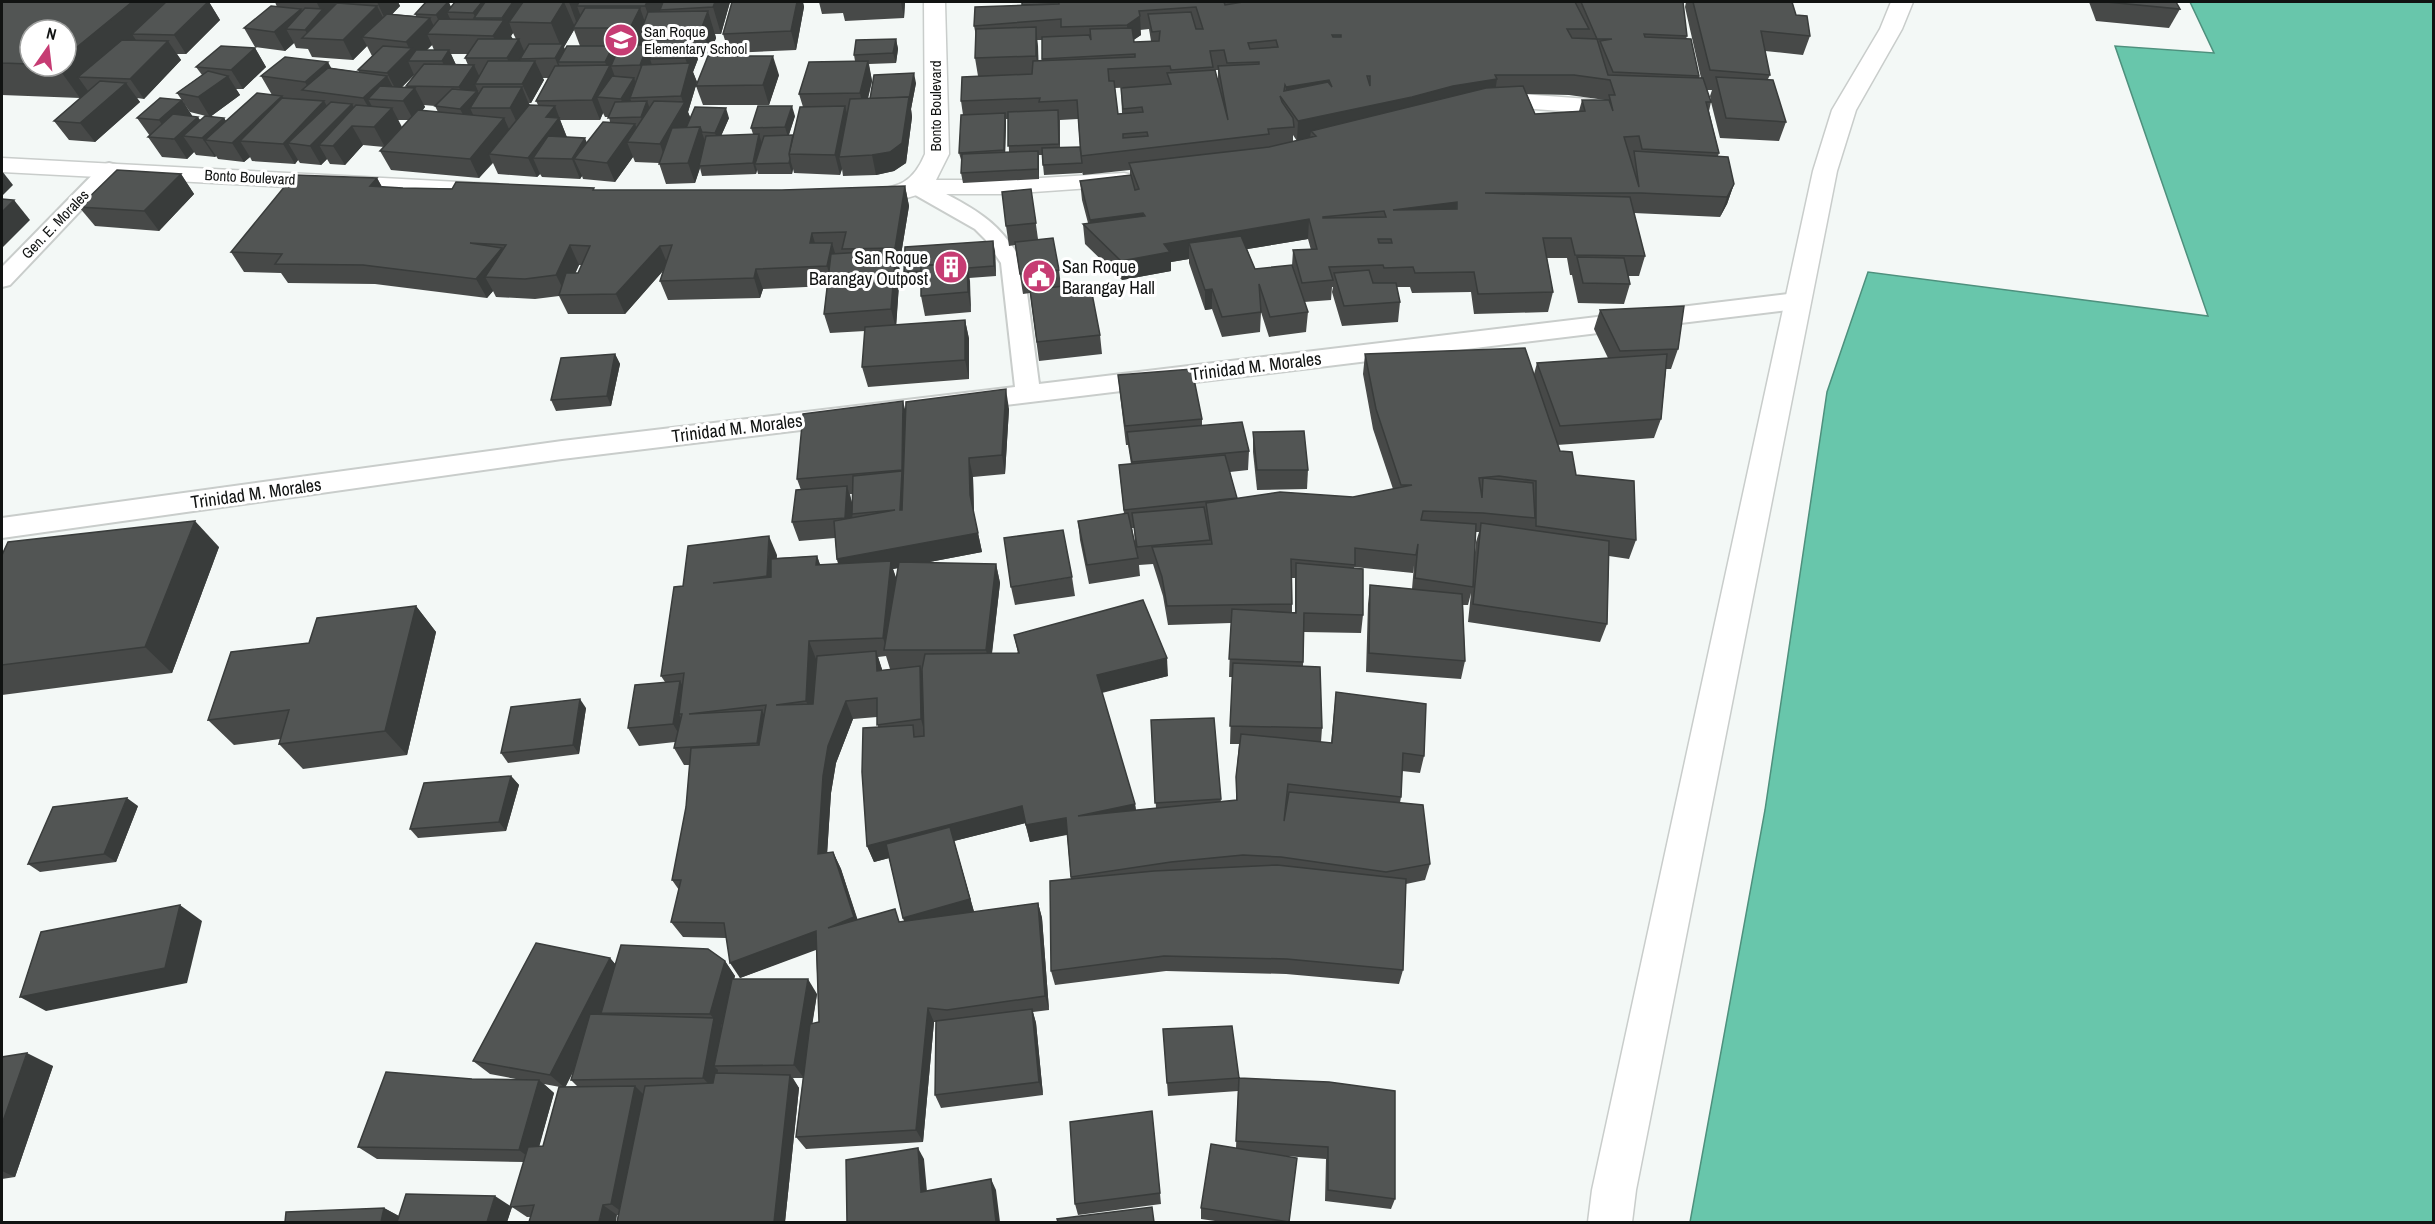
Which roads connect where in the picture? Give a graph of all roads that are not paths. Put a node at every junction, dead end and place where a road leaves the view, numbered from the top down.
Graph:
1 (934, 2) edge
2 (1902, 2) edge
3 (1588, 106) edge
4 (1461, 108) edge
5 (2, 165) edge
6 (109, 169) junction
7 (1142, 177) edge
8 (918, 187) junction
9 (519, 192) edge
10 (833, 199) edge
11 (2, 280) edge
12 (1796, 301) junction
13 (1028, 393) junction
14 (2, 528) edge
15 (1610, 1222) edge

1 - 8 street, Bonto Boulevard
2 - 12 street
3 - 4 street
5 - 6 street, Bonto Boulevard
6 - 9 street, Bonto Boulevard
6 - 11 lane, Gen. E. Morales
7 - 8 street
8 - 10 street
8 - 13 lane
12 - 13 lane, Trinidad M. Morales
12 - 15 street
13 - 14 lane, Trinidad M. Morales

